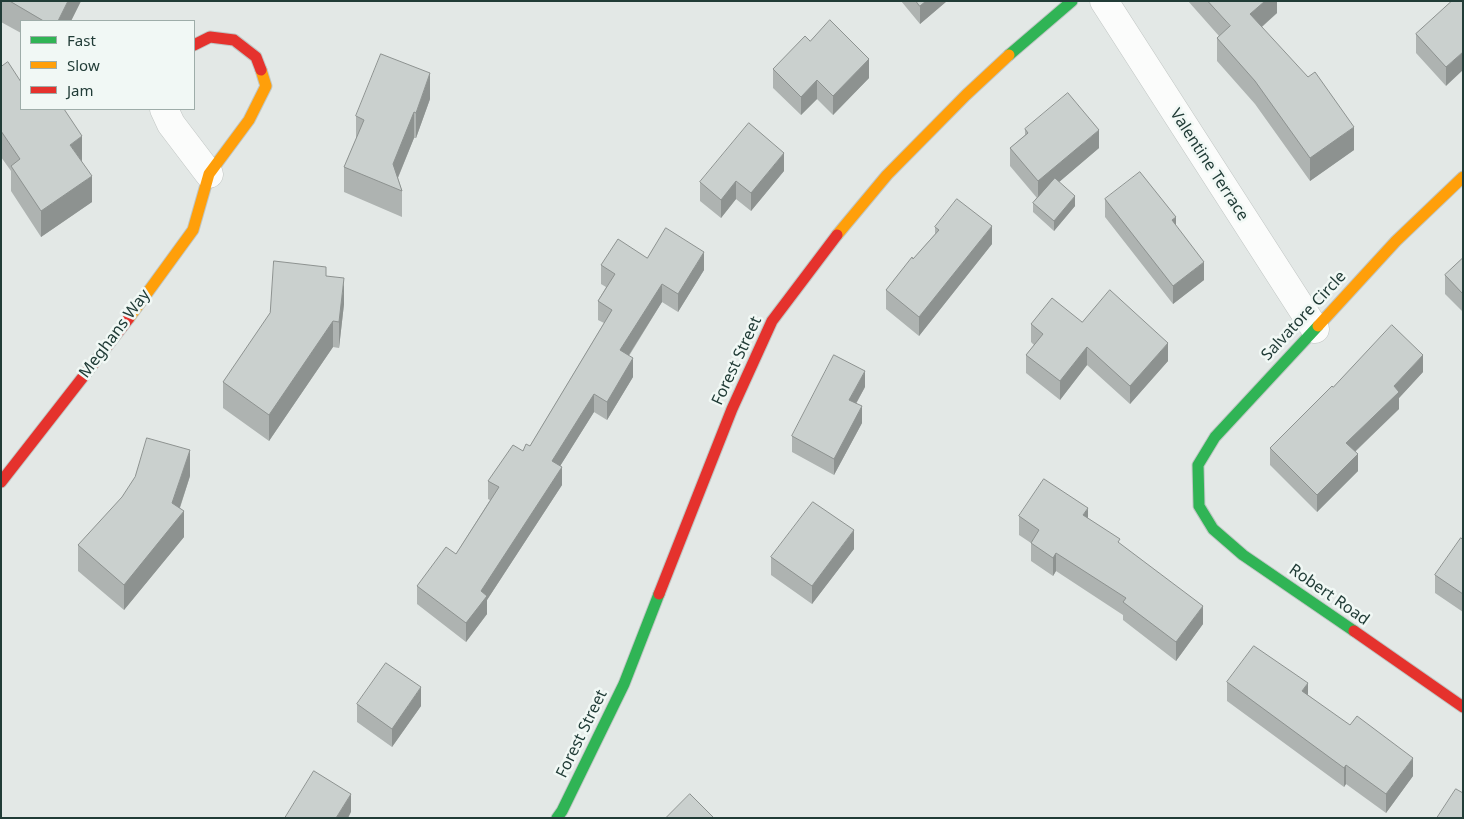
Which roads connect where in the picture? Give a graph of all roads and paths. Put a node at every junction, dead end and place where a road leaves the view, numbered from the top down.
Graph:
1 (1072, 1) edge
2 (1104, 1) edge
3 (195, 44) edge
4 (164, 110) edge
5 (209, 174) junction
6 (1463, 177) edge
7 (1315, 329) junction
8 (1, 482) edge
9 (1198, 493) joint
10 (1463, 707) edge
11 (557, 818) edge

1 - 11 street, Forest Street
2 - 7 street, Valentine Terrace
3 - 5 street, Meghans Way
4 - 5 street
5 - 8 street, Meghans Way
6 - 7 street, Salvatore Circle
7 - 9 street, Salvatore Circle
9 - 10 street, Robert Road

